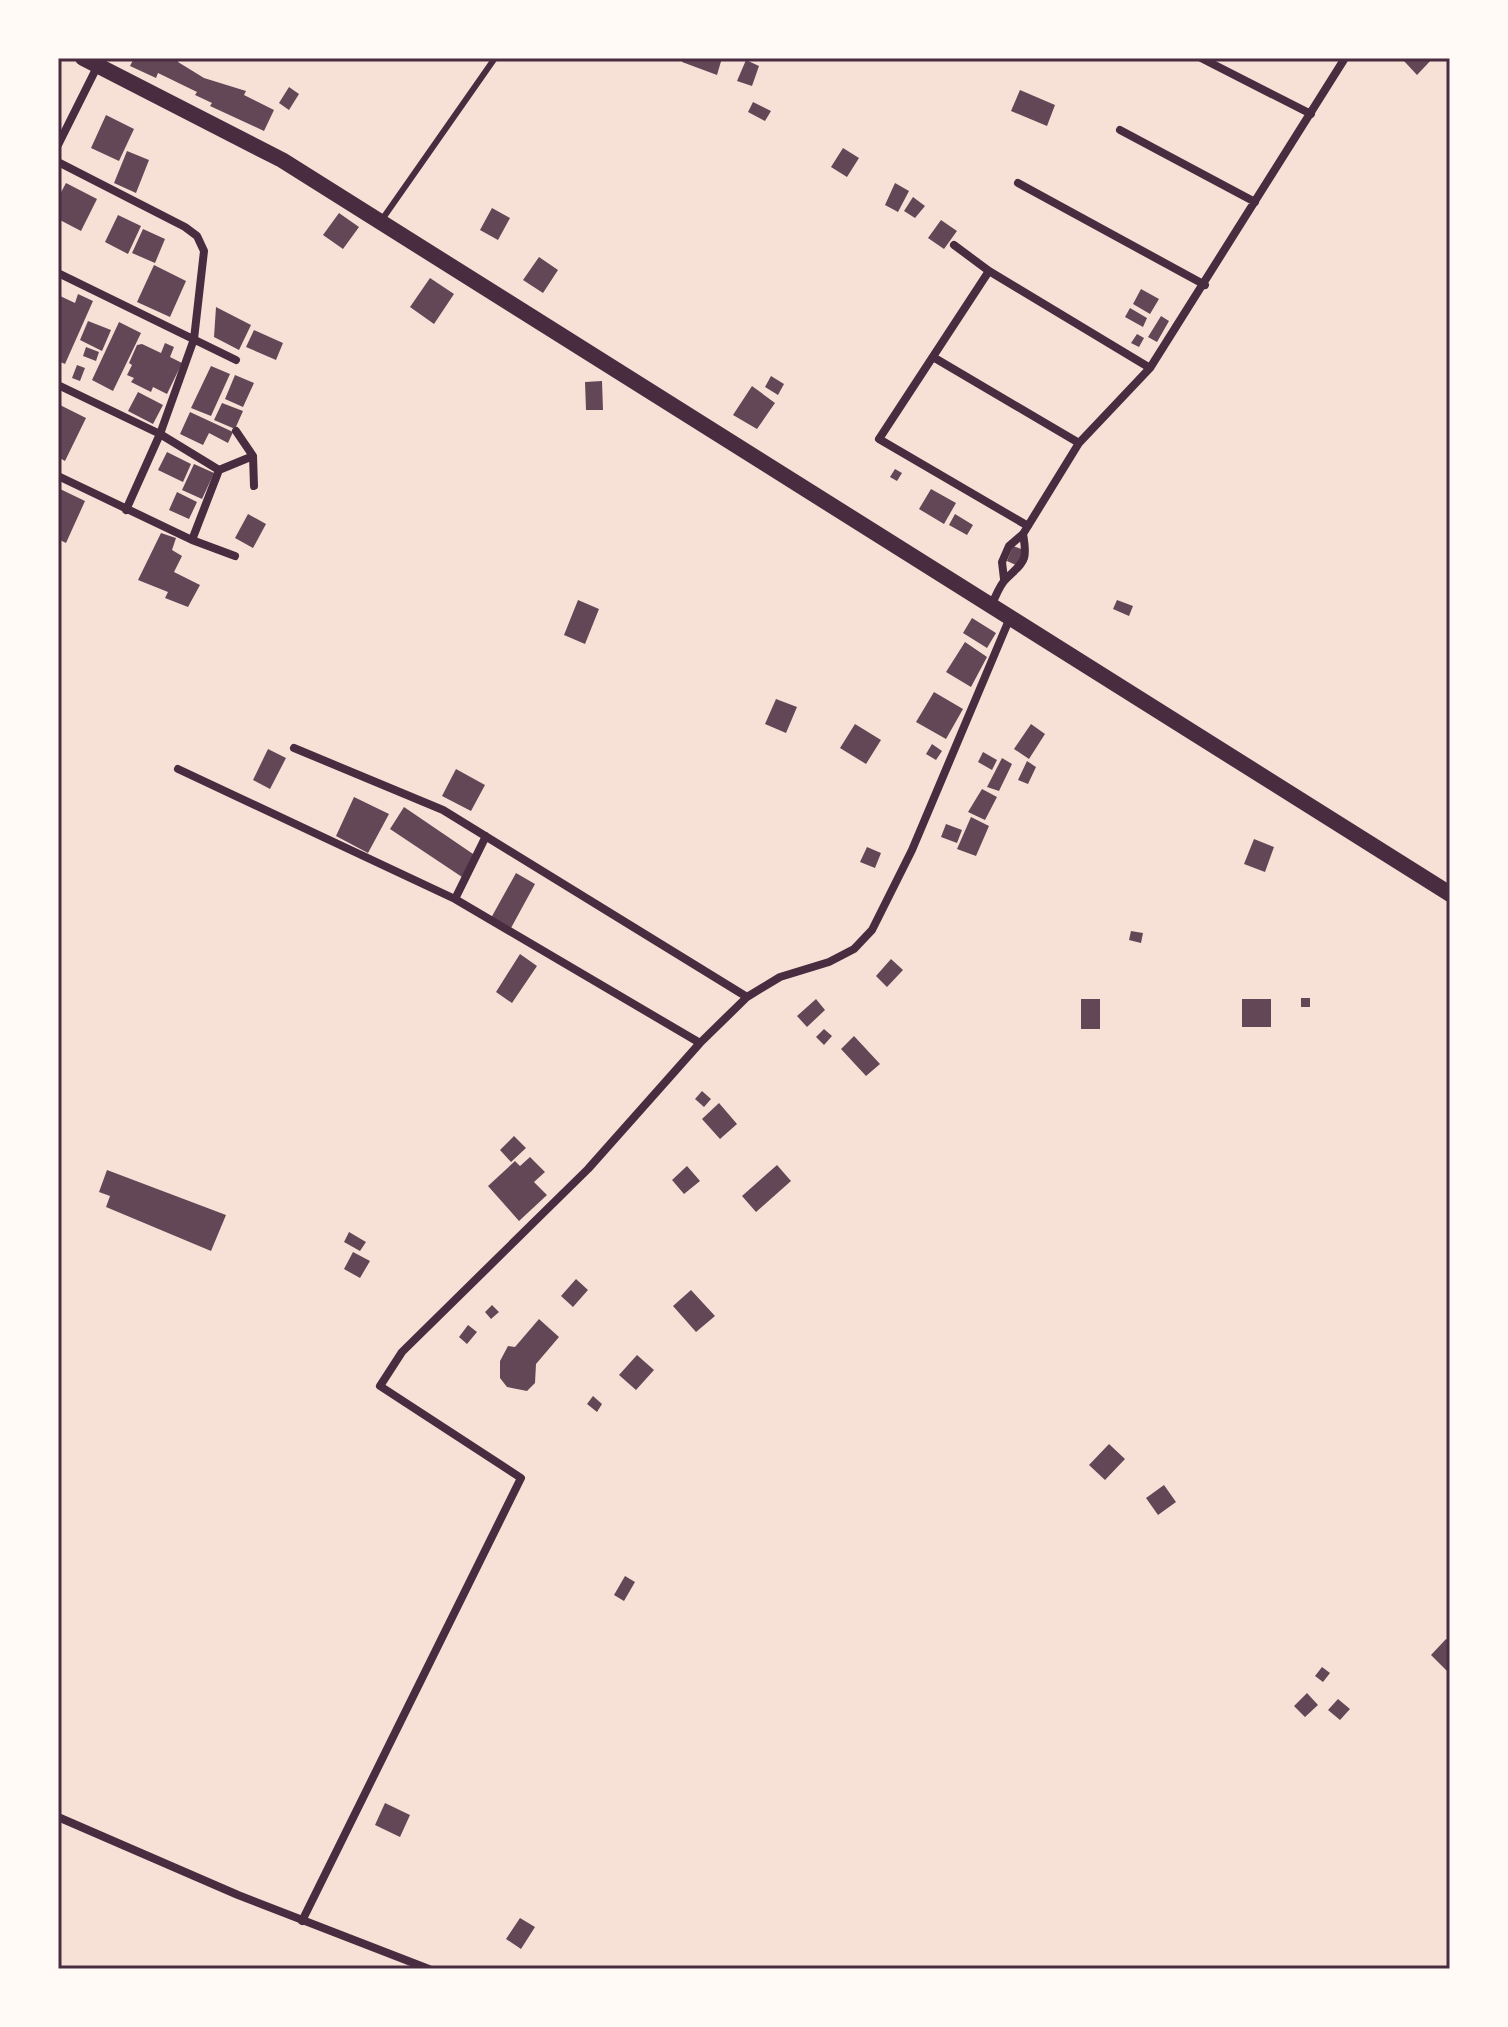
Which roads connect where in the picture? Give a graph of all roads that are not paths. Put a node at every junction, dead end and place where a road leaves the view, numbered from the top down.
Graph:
1 (495, 58) edge
2 (1201, 58) edge
3 (1345, 58) edge
4 (90, 62) edge
5 (1311, 114) junction
6 (1120, 130) dead end
7 (58, 145) edge
8 (58, 162) edge
9 (1018, 183) dead end
10 (1255, 202) junction
11 (381, 221) junction
12 (954, 245) dead end
13 (989, 271) junction
14 (58, 273) edge
15 (1205, 285) junction
16 (194, 339) junction
17 (933, 357) junction
18 (236, 360) dead end
19 (1150, 368) junction
20 (58, 385) edge
21 (236, 431) dead end
22 (160, 434) junction
23 (1079, 443) junction
24 (253, 456) junction
25 (219, 470) junction
26 (58, 476) edge
27 (254, 486) dead end
28 (126, 510) junction
29 (1026, 530) junction
30 (192, 540) junction
31 (235, 556) dead end
32 (1004, 579) junction
33 (990, 608) junction
34 (1009, 620) junction
35 (294, 748) dead end
36 (178, 769) dead end
37 (486, 836) junction
38 (1450, 894) edge
39 (455, 899) junction
40 (747, 997) junction
41 (700, 1043) junction
42 (58, 1817) edge
43 (302, 1921) junction
44 (429, 1969) edge

1 - 11 lane
2 - 5 street
3 - 5 street
4 - 7 street
4 - 11 main road
5 - 10 street
6 - 10 street
8 - 16 street
9 - 15 street
10 - 15 street
11 - 33 main road
12 - 13 street
13 - 17 street
13 - 19 street
14 - 16 street
15 - 19 street
16 - 18 street
16 - 22 street
17 - 23 street
17 - 29 street
19 - 23 street
20 - 22 street
21 - 24 street
22 - 25 street
22 - 28 street
23 - 29 street
24 - 25 street
24 - 27 street
25 - 30 street
26 - 28 street
28 - 30 street
29 - 32 street
29 - 32 street
30 - 31 street
32 - 33 street
33 - 34 main road
34 - 38 main road
34 - 40 street
35 - 37 street
36 - 39 street
37 - 39 street
37 - 40 street
39 - 41 street
40 - 41 street
41 - 43 street
42 - 43 street
43 - 44 street

